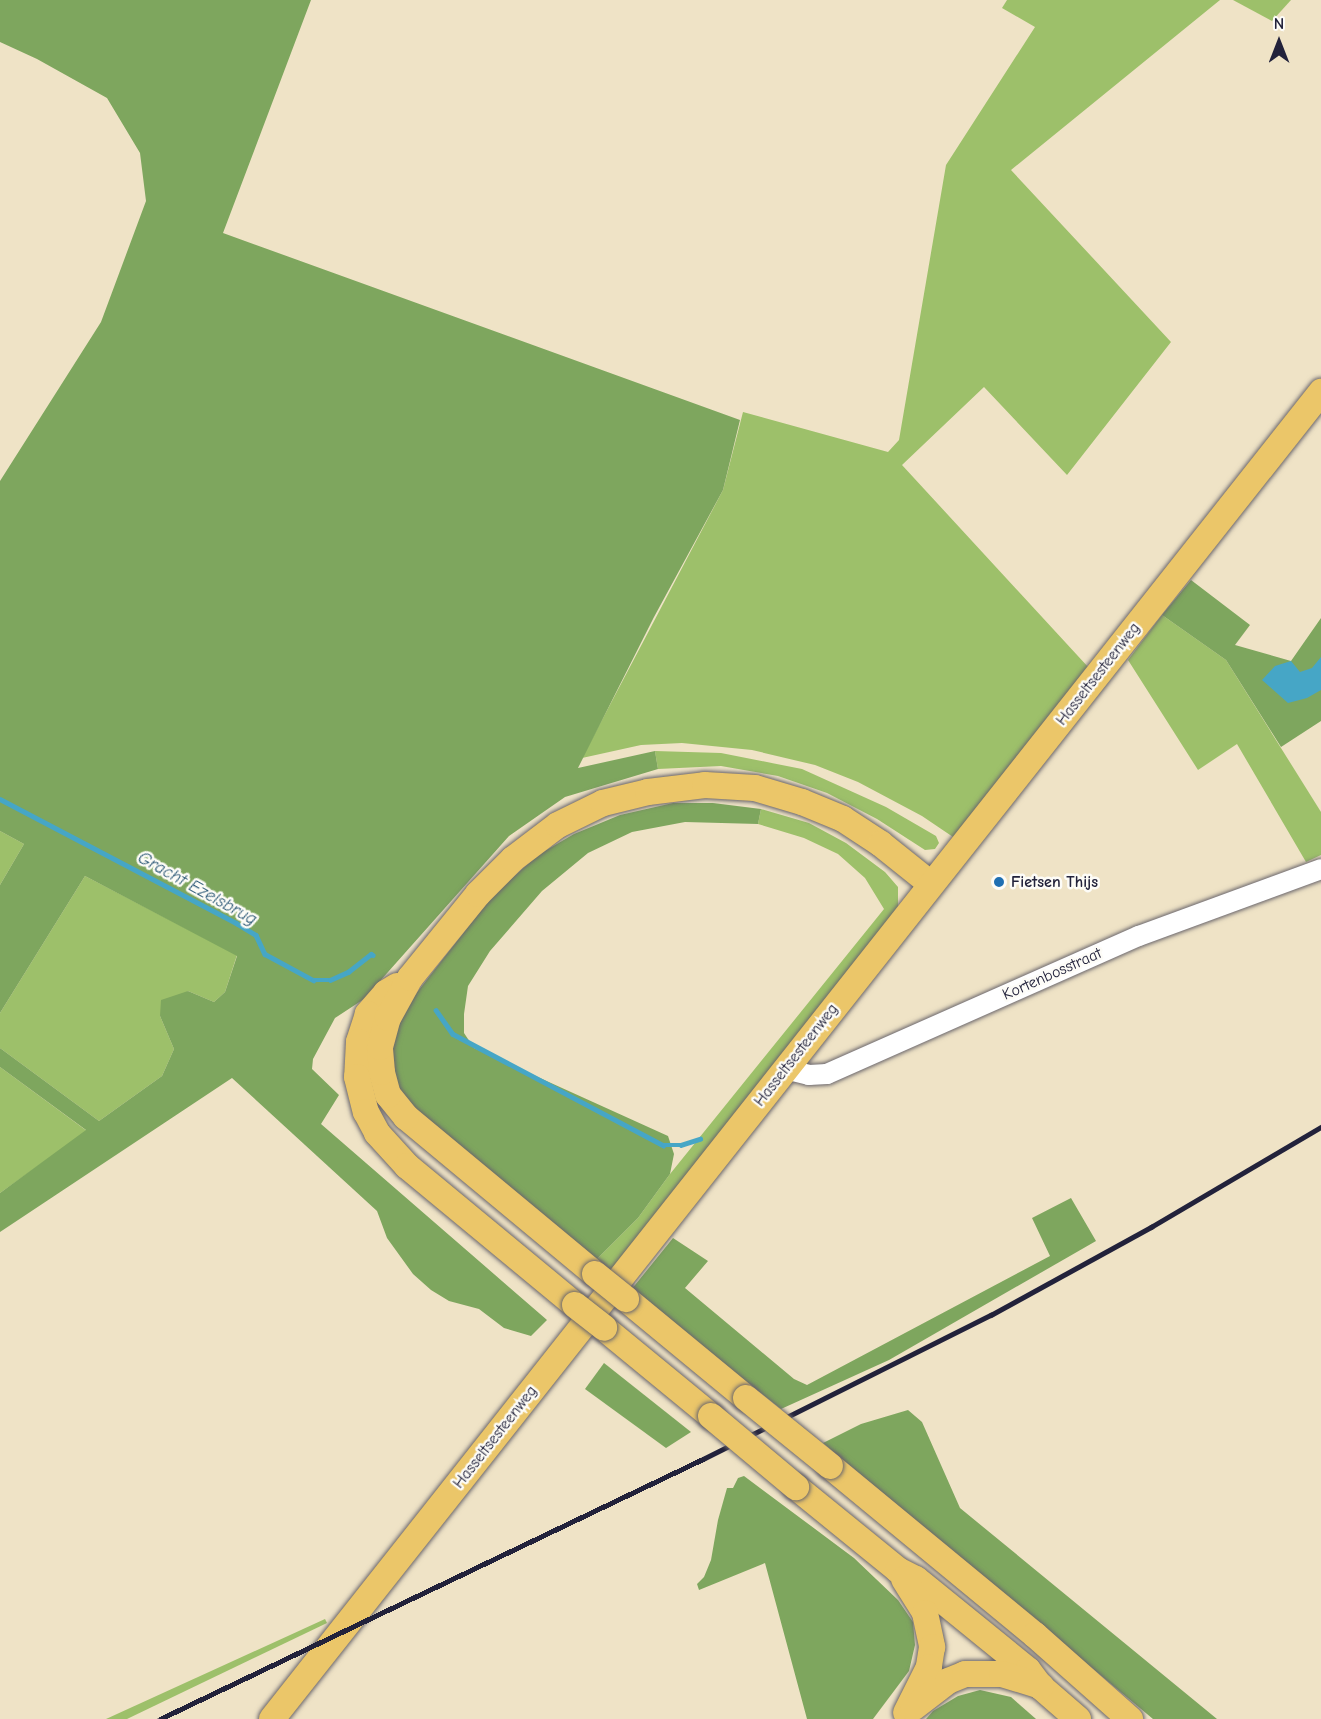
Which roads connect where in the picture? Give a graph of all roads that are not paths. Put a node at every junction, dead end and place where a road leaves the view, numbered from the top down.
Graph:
1 (1321, 392) edge
2 (1321, 869) edge
3 (931, 884) junction
4 (410, 978) junction
5 (785, 1069) junction
6 (898, 1570) junction
7 (1041, 1687) junction
8 (904, 1716) edge
9 (272, 1719) edge
10 (1078, 1719) edge
11 (1130, 1719) edge

1 - 3 main road, Hasseltsesteenweg
2 - 5 street, Kortenbosstraat
3 - 4 main road
3 - 5 main road, Hasseltsesteenweg
4 - 6 main road, bridge
4 - 11 main road, bridge
5 - 9 main road, Hasseltsesteenweg
6 - 7 main road
6 - 8 main road
7 - 8 main road
7 - 10 main road

